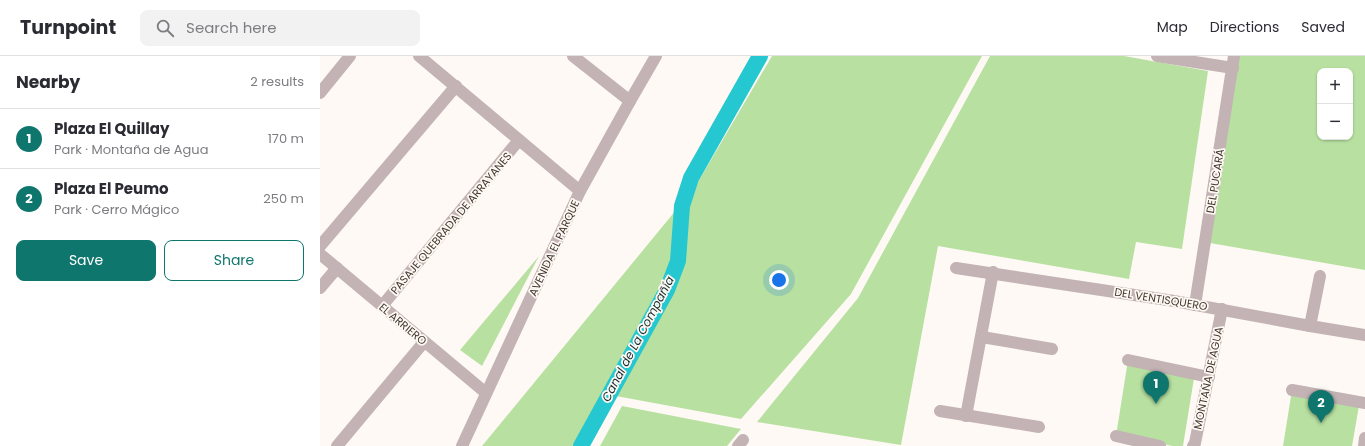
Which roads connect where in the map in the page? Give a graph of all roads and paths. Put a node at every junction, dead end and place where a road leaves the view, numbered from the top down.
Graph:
1 (350, 56) edge
2 (419, 56) edge
3 (573, 56) edge
4 (656, 56) edge
5 (1157, 56) edge
6 (1234, 56) edge
7 (1233, 68) junction
8 (456, 86) junction
9 (320, 93) edge
10 (630, 101) junction
11 (519, 140) junction
12 (580, 191) junction
13 (320, 246) edge
14 (320, 254) edge
15 (337, 268) junction
16 (956, 268) dead end
17 (993, 272) junction
18 (1320, 276) dead end
19 (320, 288) edge
20 (1194, 305) junction
21 (382, 306) junction
22 (1222, 309) junction
23 (1310, 326) junction
24 (1365, 335) edge
25 (982, 337) junction
26 (424, 342) junction
27 (1052, 349) dead end
28 (1128, 360) dead end
29 (1209, 377) junction
30 (1292, 390) dead end
31 (486, 393) junction
32 (1365, 403) edge
33 (940, 411) dead end
34 (966, 416) junction
35 (1039, 427) dead end
36 (1116, 436) dead end
37 (1365, 438) edge
38 (337, 446) edge
39 (462, 446) edge
40 (1160, 446) edge
41 (1193, 446) edge
42 (1364, 446) edge

1 - 9 street
2 - 8 street
3 - 10 street
4 - 10 street, AVENIDA EL PARQUE
5 - 7 street
6 - 7 street, DEL PUCARÁ
7 - 20 street, DEL PUCARÁ
8 - 11 street
8 - 13 street
10 - 12 street, AVENIDA EL PARQUE
11 - 12 street
11 - 21 street, PASAJE QUEBRADA DE ARRAYANES
12 - 31 street, AVENIDA EL PARQUE
14 - 15 street, EL ARRIERO
15 - 19 street
15 - 21 street, EL ARRIERO
16 - 17 street, DEL VENTISQUERO
17 - 20 street, DEL VENTISQUERO
17 - 25 street
18 - 23 street
20 - 22 street, DEL VENTISQUERO
21 - 26 street, EL ARRIERO
22 - 23 street, DEL VENTISQUERO
22 - 29 street, MONTAÑA DE AGUA
23 - 24 street, DEL VENTISQUERO
25 - 27 street
25 - 34 street
26 - 31 street, EL ARRIERO
26 - 38 street
28 - 29 street
29 - 41 street, MONTAÑA DE AGUA
30 - 32 street
31 - 39 street, AVENIDA EL PARQUE
33 - 34 street
34 - 35 street
36 - 40 street
37 - 42 street

